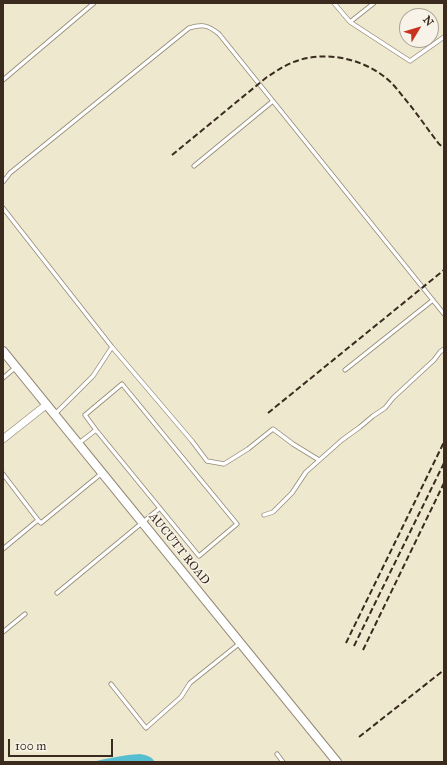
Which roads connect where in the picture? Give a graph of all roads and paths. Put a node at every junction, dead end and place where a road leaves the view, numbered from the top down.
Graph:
1 (94, 3) edge
2 (334, 3) edge
3 (374, 3) edge
4 (350, 22) junction
5 (444, 37) edge
6 (3, 80) edge
7 (273, 101) junction
8 (194, 166) dead end
9 (3, 182) edge
10 (3, 208) edge
11 (432, 300) junction
12 (444, 314) edge
13 (112, 347) junction
14 (444, 349) edge
15 (3, 351) edge
16 (16, 367) junction
17 (345, 370) dead end
18 (3, 378) edge
19 (46, 405) junction
20 (54, 414) junction
21 (96, 430) junction
22 (3, 440) edge
23 (78, 444) junction
24 (319, 460) junction
25 (102, 473) junction
26 (3, 474) edge
27 (160, 508) junction
28 (264, 515) dead end
29 (38, 520) junction
30 (142, 523) junction
31 (3, 549) edge
32 (57, 593) dead end
33 (25, 614) dead end
34 (3, 632) edge
35 (240, 643) junction
36 (112, 684) dead end
37 (277, 754) dead end
38 (283, 762) edge
39 (337, 762) edge

1 - 6 lane
2 - 4 lane
3 - 4 lane
4 - 5 lane
7 - 8 lane
7 - 9 lane
7 - 11 lane
10 - 13 lane
11 - 12 lane
11 - 17 lane
13 - 20 lane
13 - 24 lane
14 - 24 lane
15 - 16 street, AUCUTT ROAD
16 - 18 lane
16 - 19 street, AUCUTT ROAD
19 - 20 street, AUCUTT ROAD
19 - 22 street
20 - 23 street, AUCUTT ROAD
21 - 23 lane
21 - 27 lane
21 - 27 lane
23 - 25 street, AUCUTT ROAD
24 - 28 lane
25 - 29 lane
25 - 30 street, AUCUTT ROAD
26 - 29 lane
27 - 30 lane
29 - 31 lane
30 - 32 lane
30 - 35 street, AUCUTT ROAD
33 - 34 lane
35 - 36 lane
35 - 39 street, AUCUTT ROAD
37 - 38 lane

